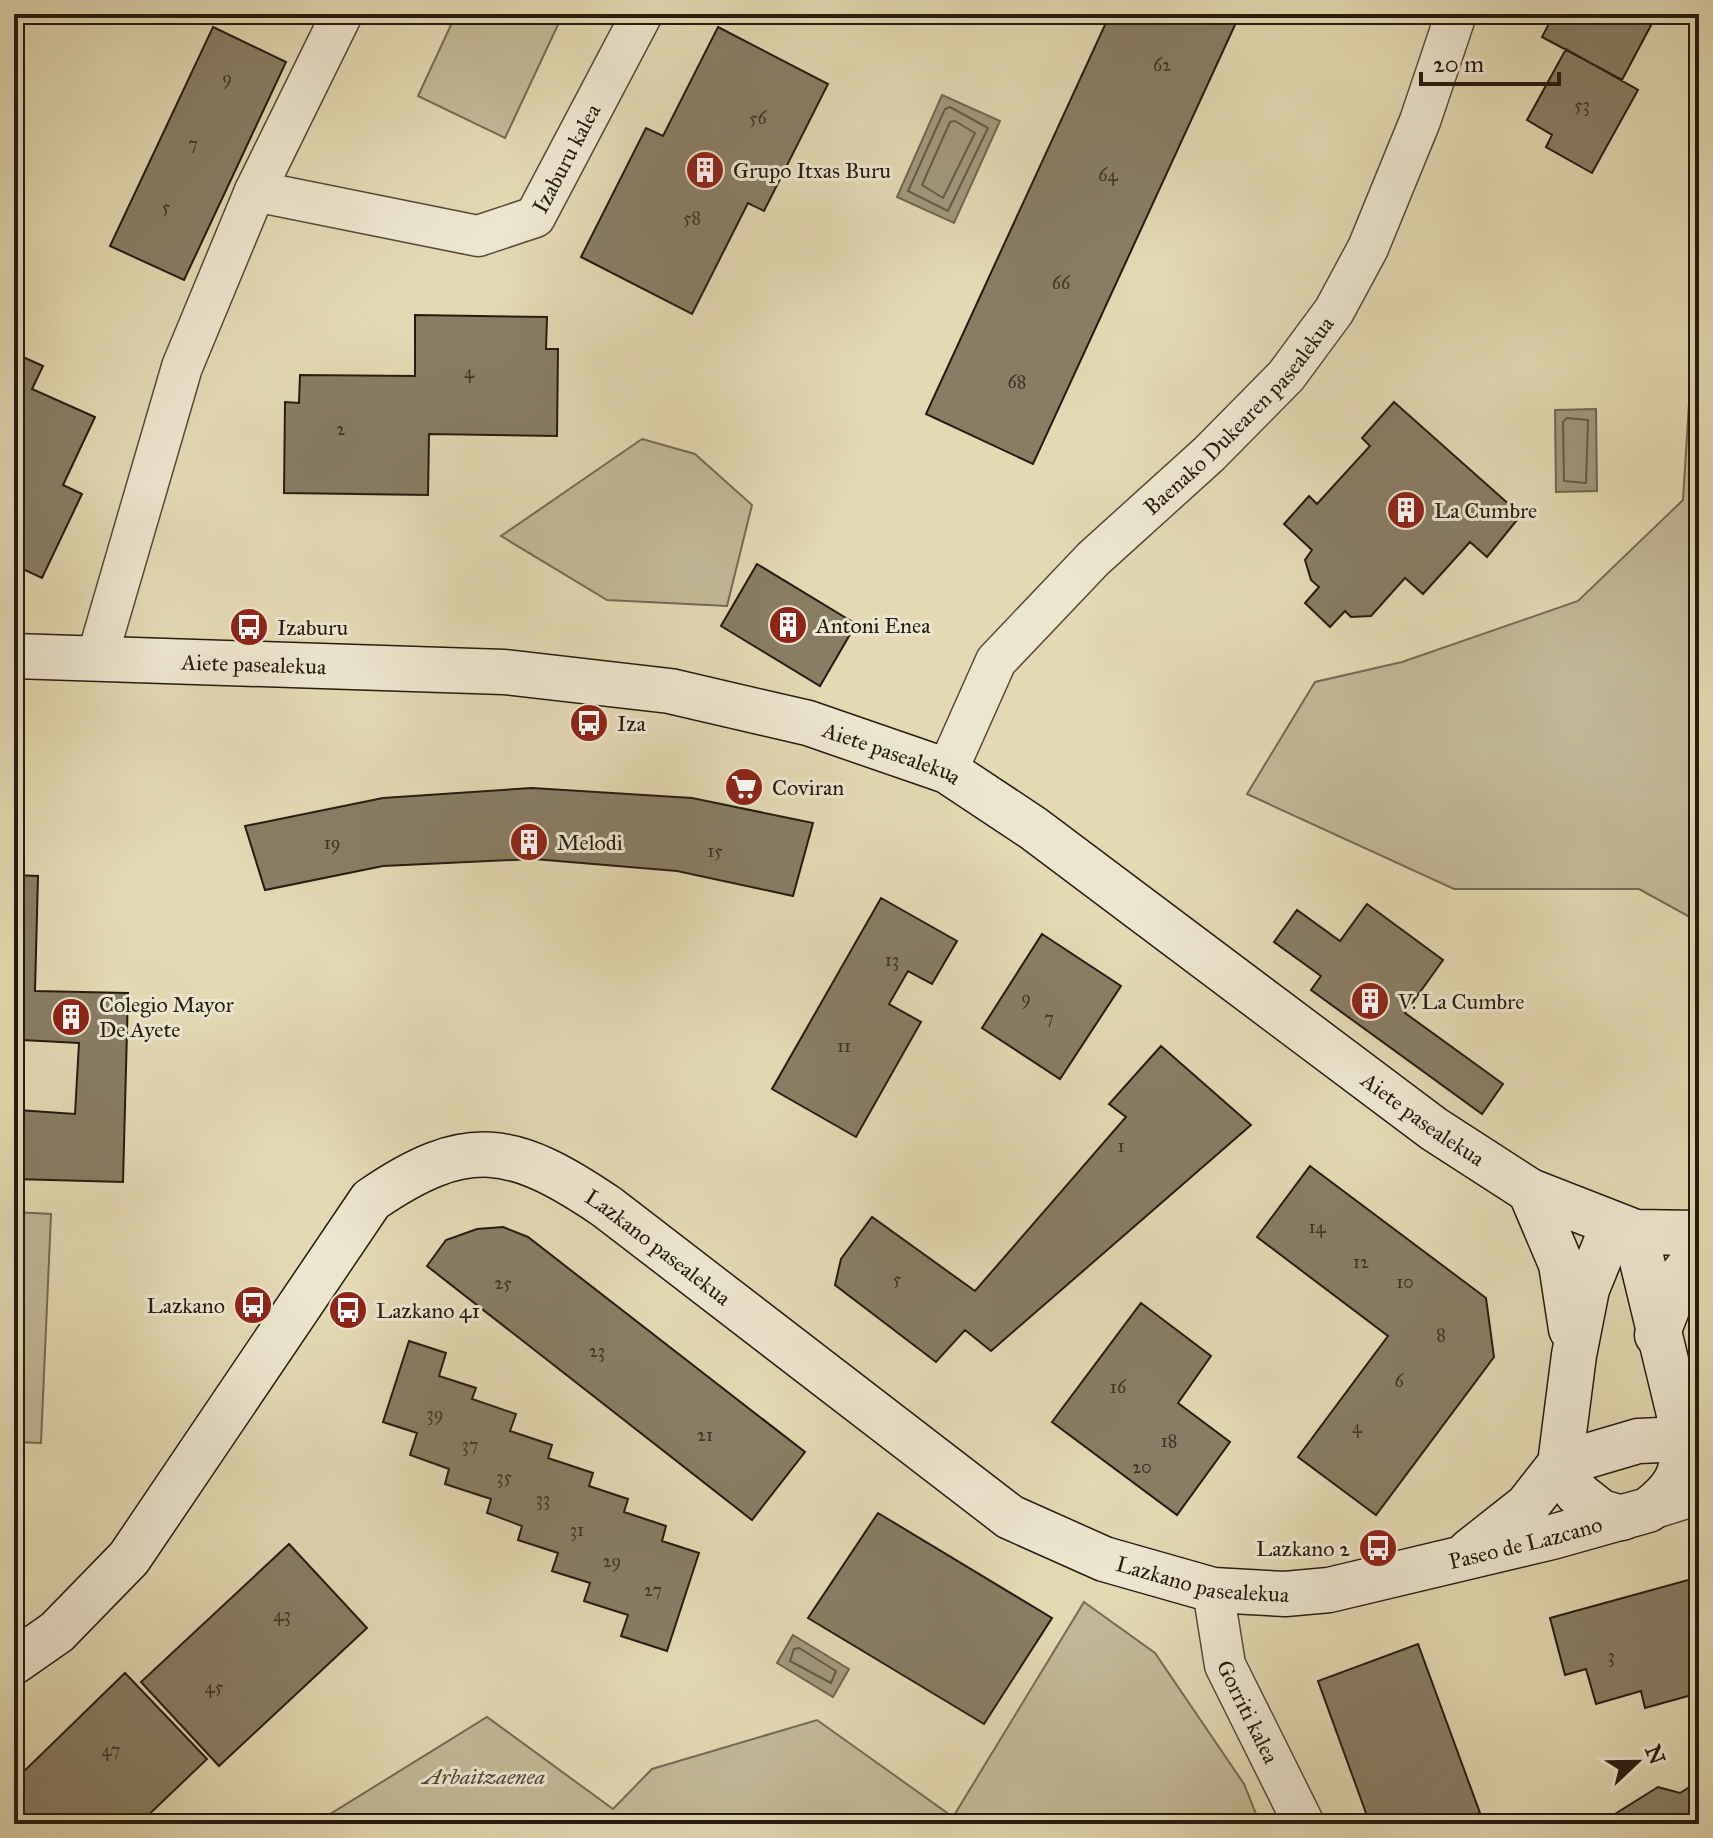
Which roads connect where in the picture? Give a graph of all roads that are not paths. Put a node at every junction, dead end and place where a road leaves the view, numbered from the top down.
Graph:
1 (342, 14) edge
2 (642, 14) edge
3 (1456, 14) edge
4 (255, 191) junction
5 (14, 656) edge
6 (97, 658) junction
7 (947, 771) junction
8 (1530, 1191) junction
9 (1624, 1229) junction
10 (1699, 1233) edge
11 (1699, 1253) edge
12 (1657, 1335) junction
13 (1574, 1355) junction
14 (1692, 1440) edge
15 (1560, 1464) junction
16 (1699, 1494) edge
17 (1635, 1514) junction
18 (1464, 1555) junction
19 (1213, 1590) junction
20 (14, 1662) edge
21 (1304, 1824) edge

1 - 4 street
2 - 4 street, Izaburu kalea
3 - 7 street, Baenako Dukearen pasealekua
4 - 6 street
5 - 6 street, Aiete pasealekua
6 - 7 street, Aiete pasealekua
7 - 8 street, Aiete pasealekua
8 - 9 street, Aiete pasealekua
8 - 13 street
9 - 10 street
9 - 12 street
9 - 13 street
11 - 12 street
12 - 14 street
13 - 15 street
14 - 15 street
14 - 17 street
15 - 17 street
15 - 18 street, Paseo de Lazcano
16 - 17 street
17 - 18 street, Paseo de Lazcano
18 - 19 street, Lazkano pasealekua
19 - 20 street, Lazkano pasealekua
19 - 21 street, Gorriti kalea

